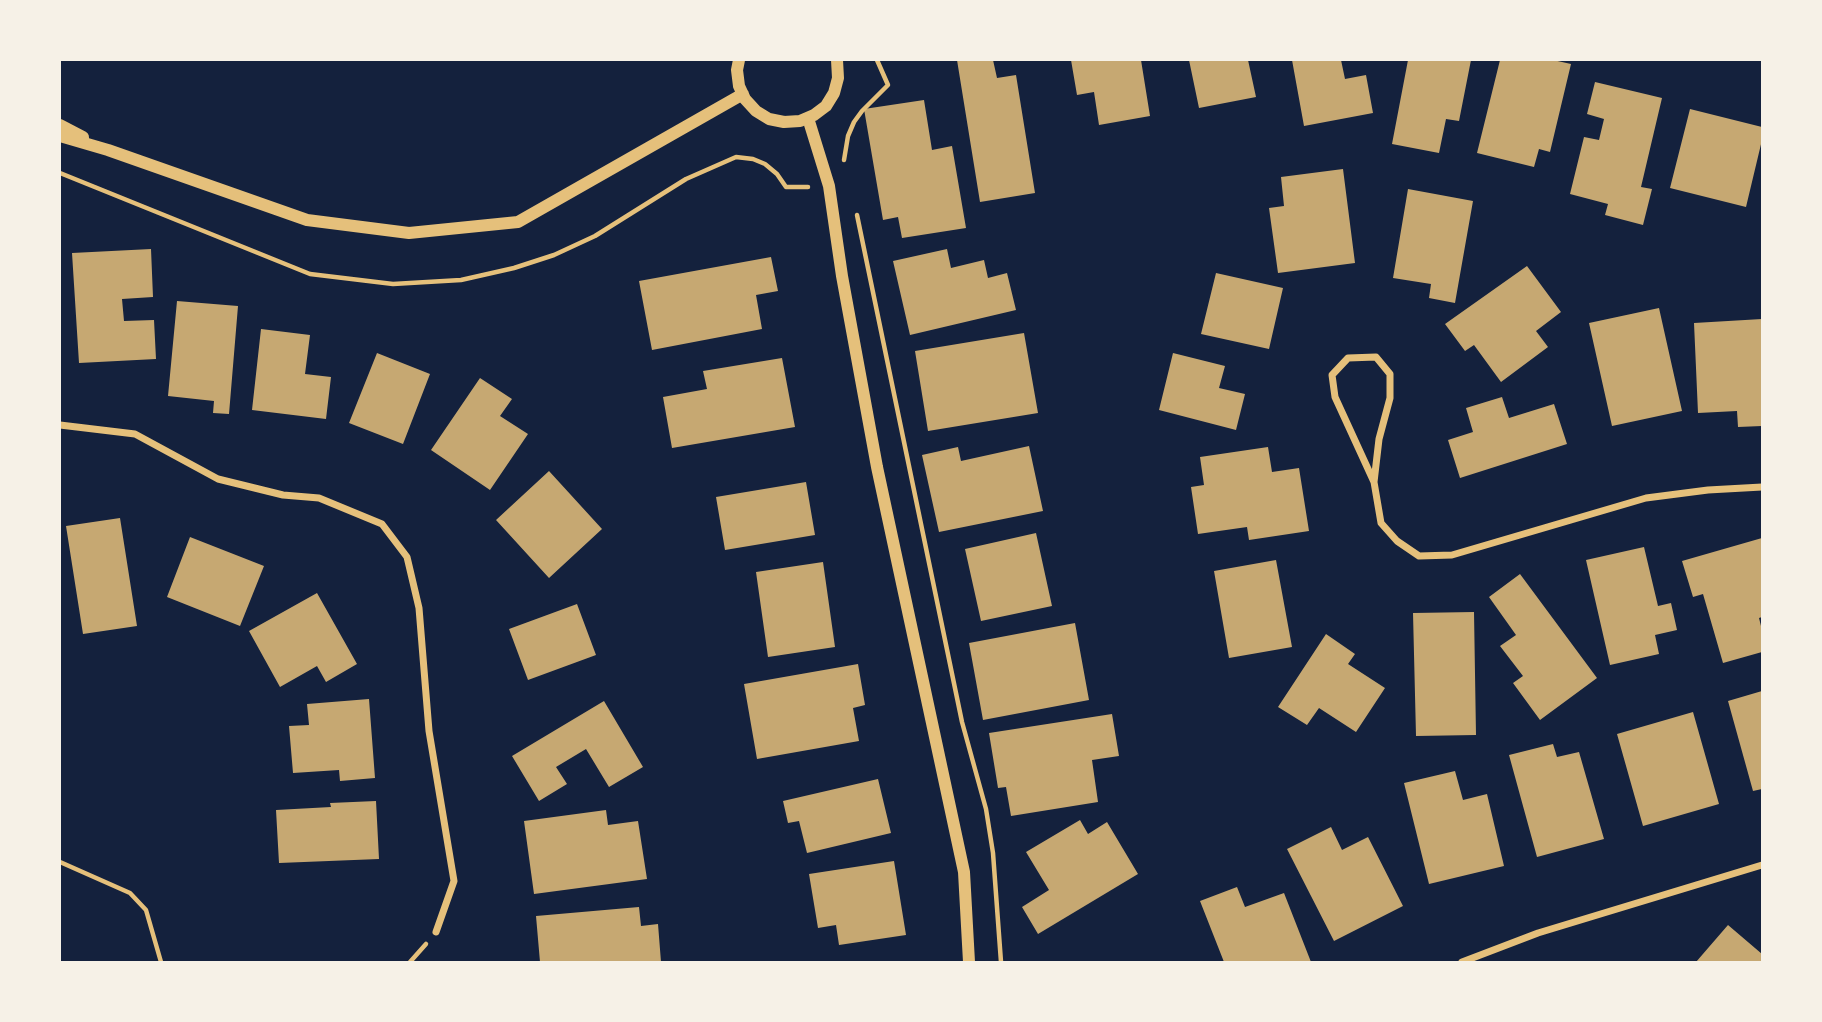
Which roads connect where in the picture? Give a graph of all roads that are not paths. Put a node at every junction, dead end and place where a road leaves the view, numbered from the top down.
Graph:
1 (739, 60) edge
2 (837, 60) edge
3 (743, 94) junction
4 (808, 118) junction
5 (60, 125) edge
6 (60, 136) edge
7 (108, 150) junction
8 (60, 425) edge
9 (1374, 482) junction
10 (1762, 487) edge
11 (1762, 865) edge
12 (436, 932) dead end
13 (969, 962) edge
14 (1462, 962) edge

1 - 3 street
2 - 4 street
3 - 4 street
3 - 7 street
4 - 13 street
5 - 7 street
6 - 7 street
8 - 12 street
9 - 9 street
9 - 10 street
11 - 14 street

